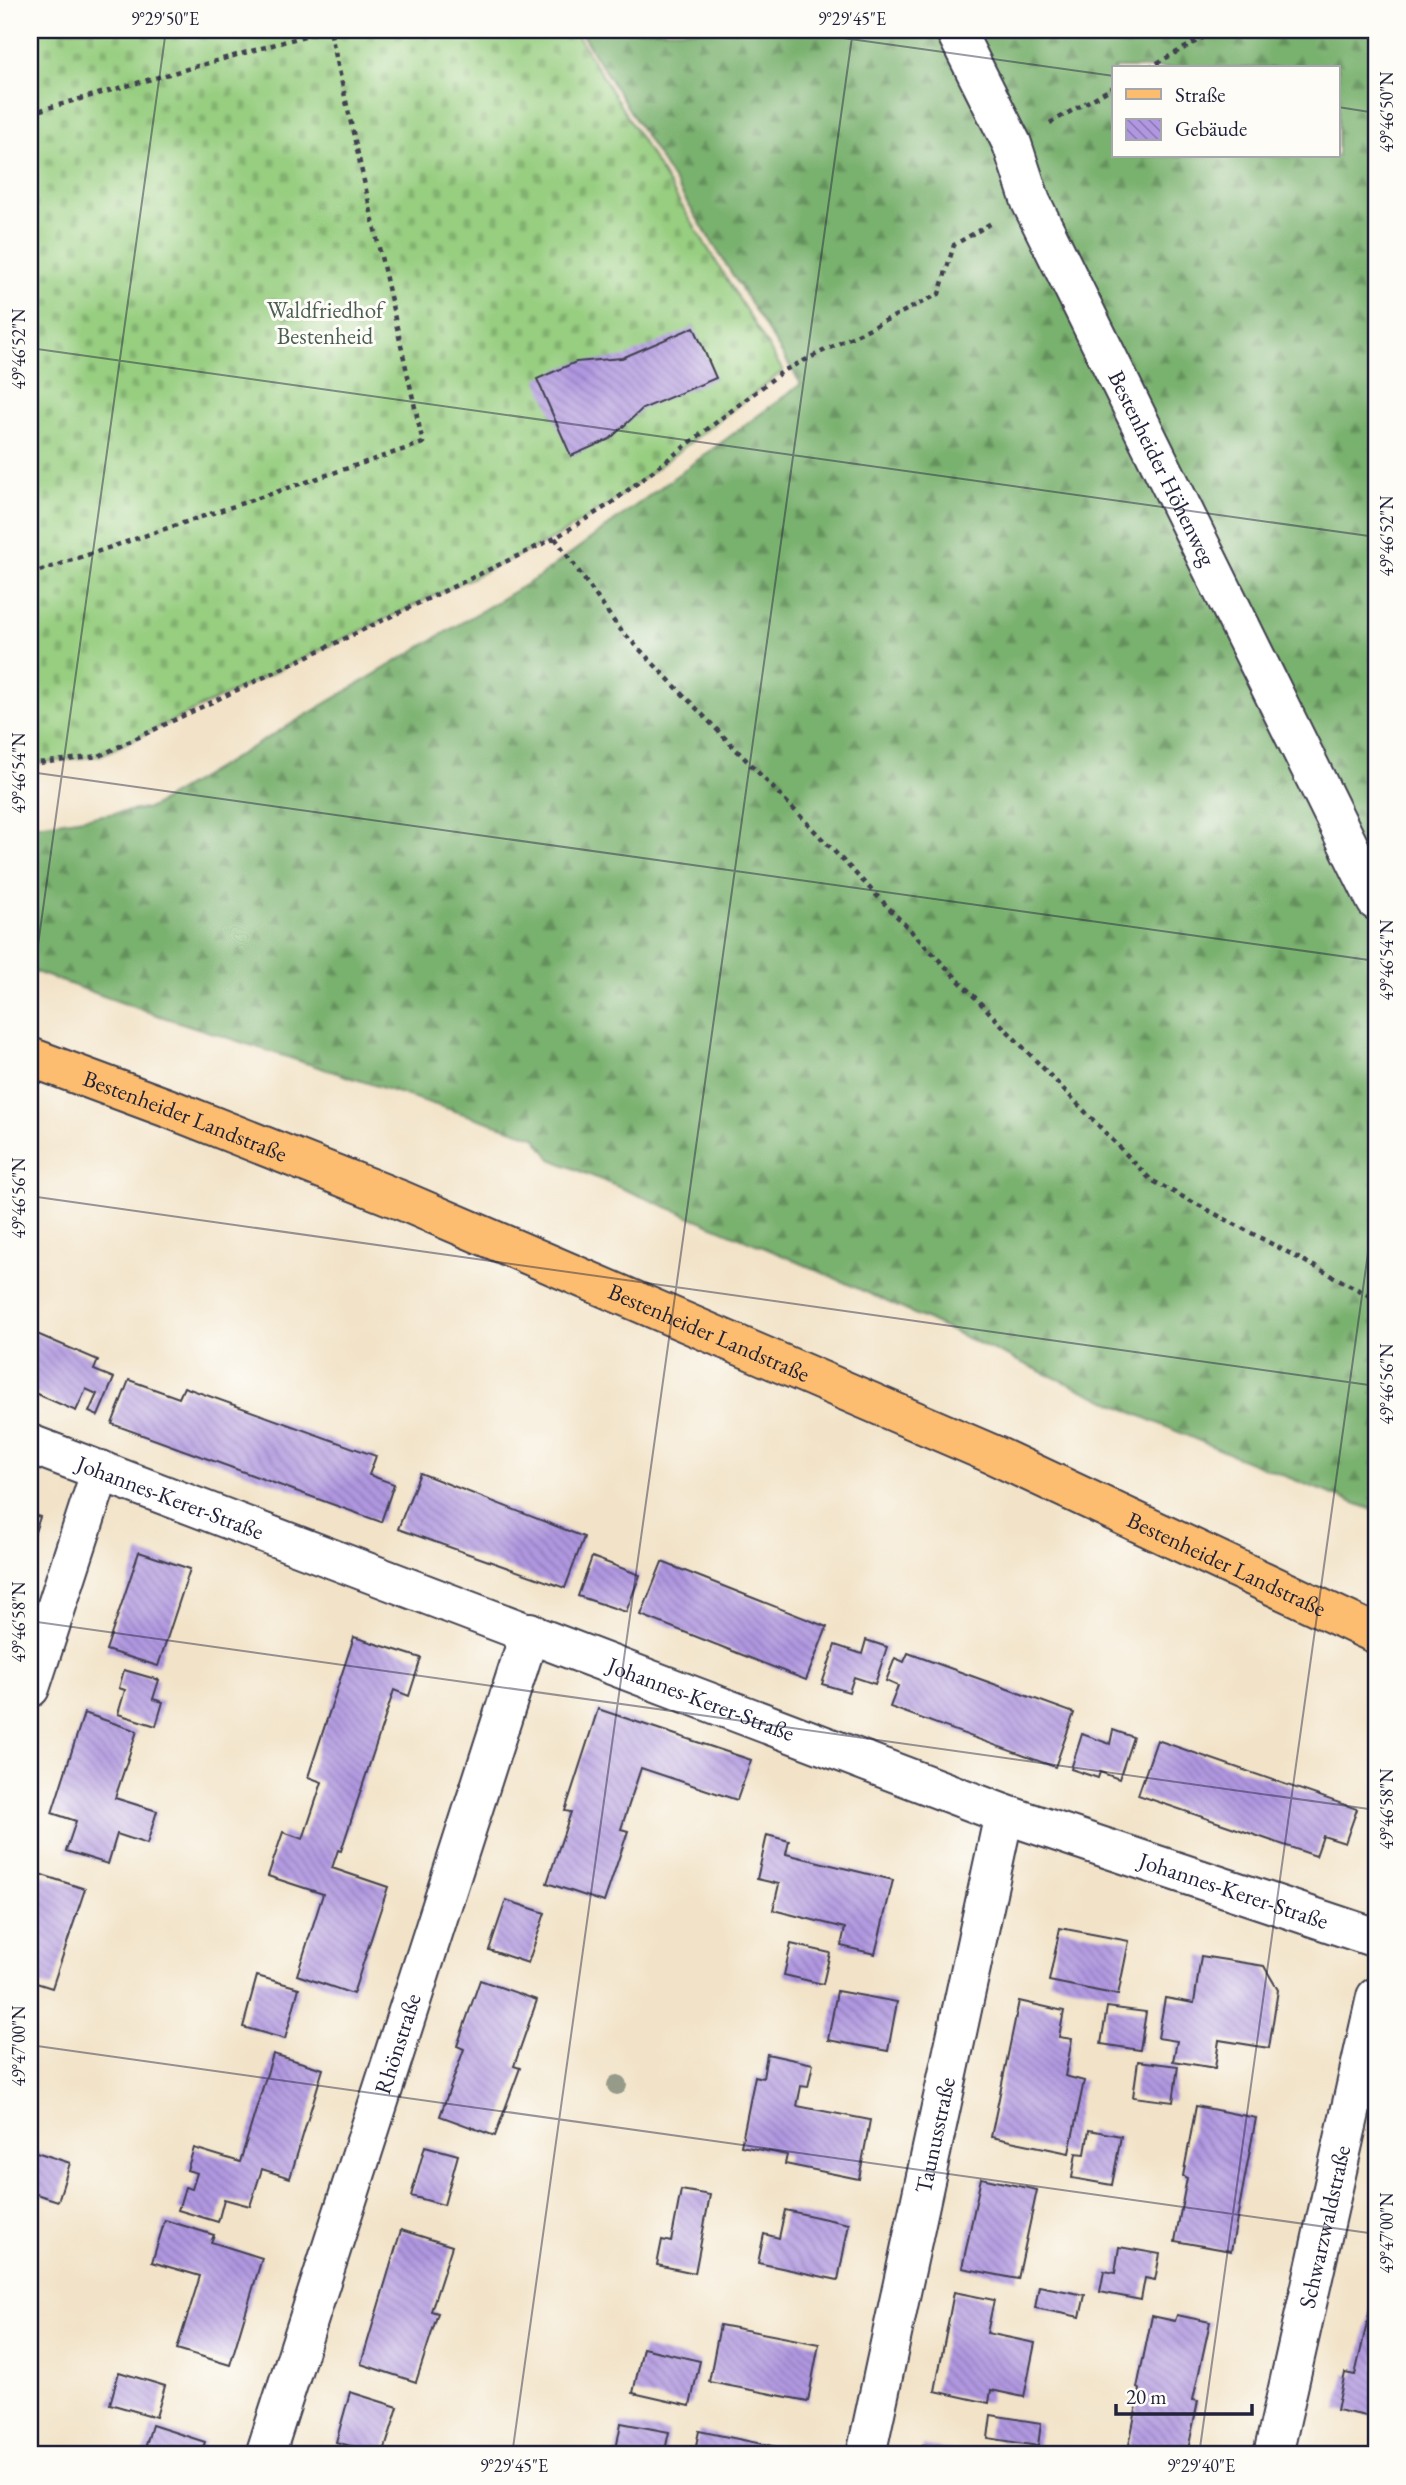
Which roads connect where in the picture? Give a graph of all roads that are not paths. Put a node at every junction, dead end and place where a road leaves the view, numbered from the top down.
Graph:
1 (955, 30) edge
2 (1376, 901) edge
3 (30, 1057) edge
4 (30, 1444) edge
5 (101, 1470) junction
6 (530, 1632) junction
7 (1376, 1634) edge
8 (30, 1688) edge
9 (1004, 1814) junction
10 (1376, 1938) edge
11 (1376, 1997) edge
12 (265, 2455) edge
13 (866, 2455) edge
14 (1273, 2455) edge

1 - 2 street, Bestenheider Höhenweg
3 - 7 main road, Bestenheider Landstraße
4 - 5 street, Johannes-Kerer-Straße
5 - 6 street, Johannes-Kerer-Straße
5 - 8 street
6 - 9 street, Johannes-Kerer-Straße
6 - 12 street, Rhönstraße
9 - 10 street, Johannes-Kerer-Straße
9 - 13 street, Taunusstraße
11 - 14 street, Schwarzwaldstraße

